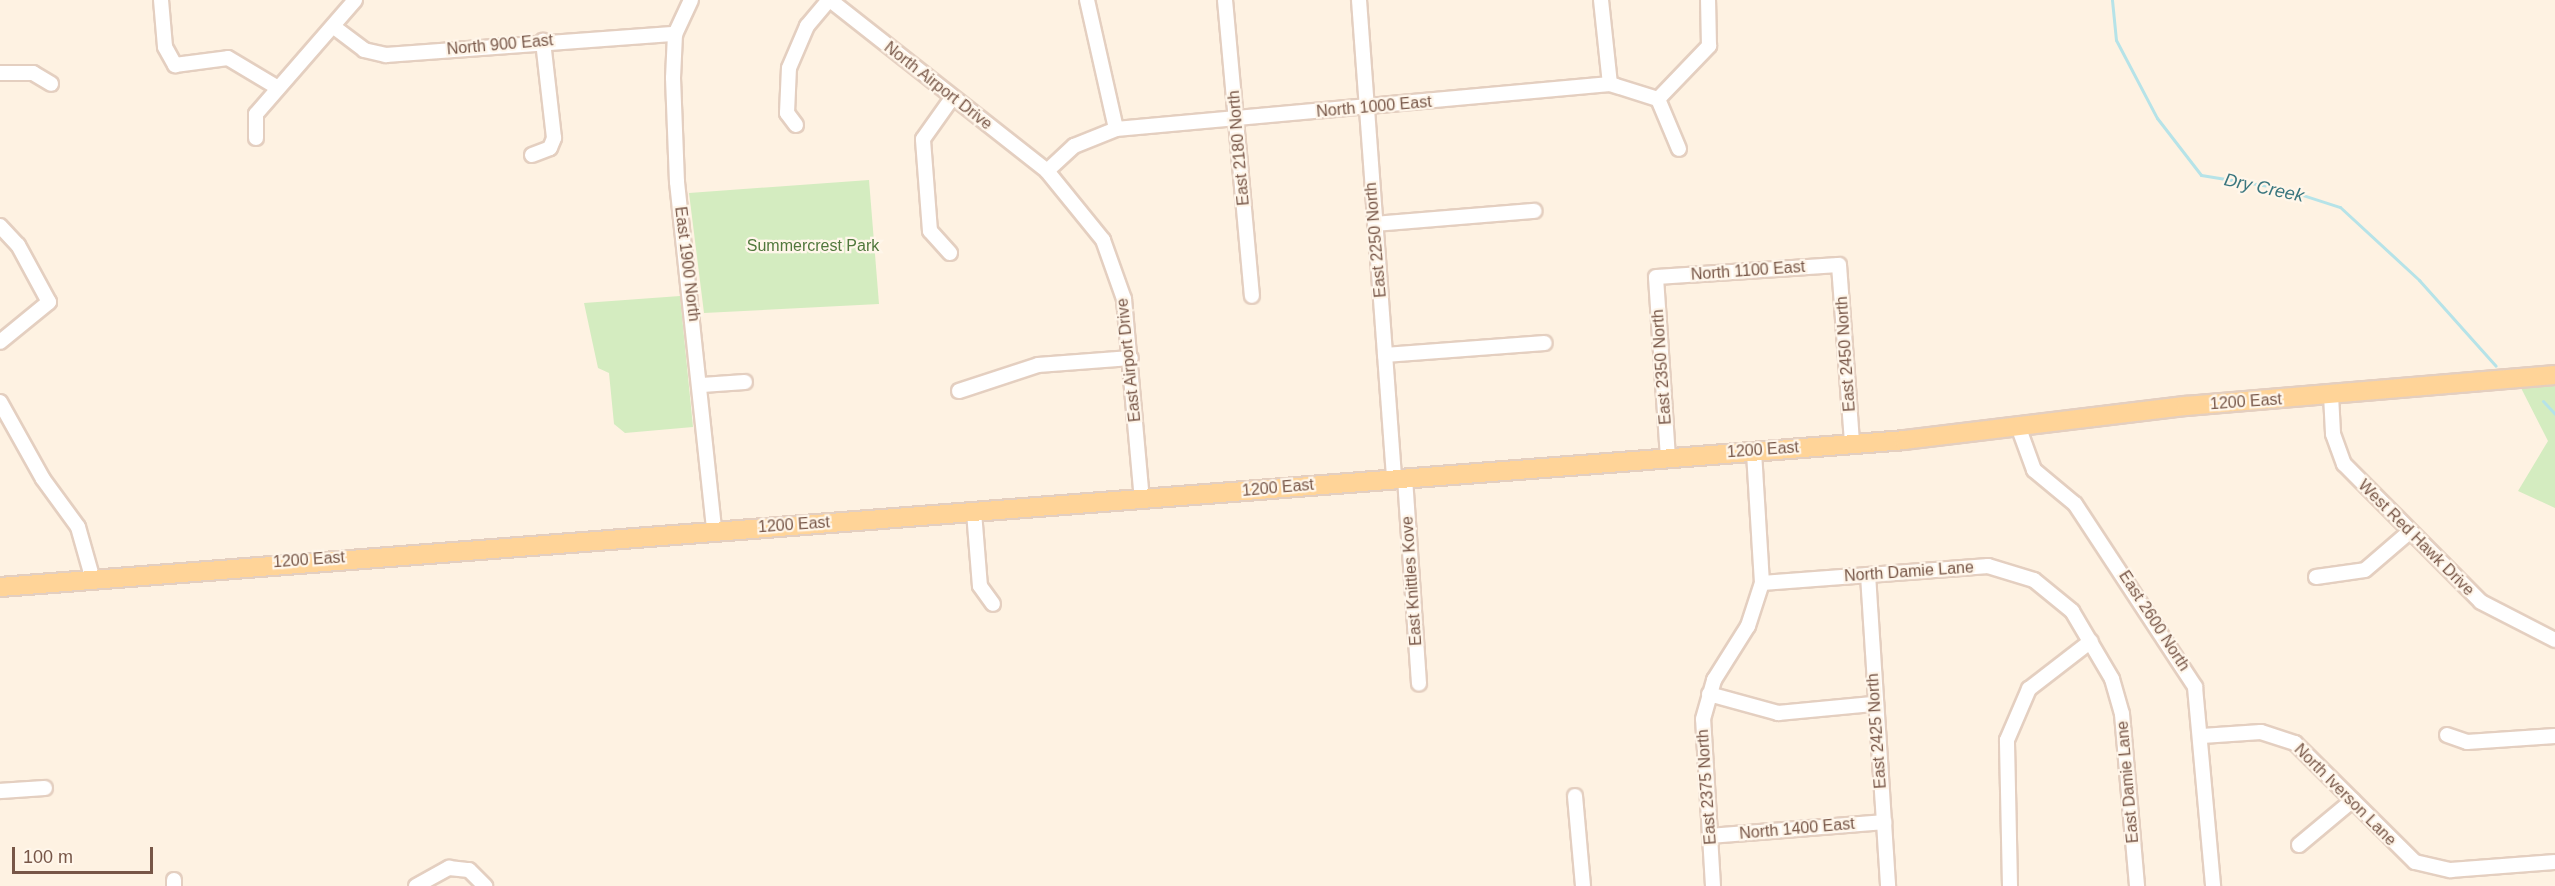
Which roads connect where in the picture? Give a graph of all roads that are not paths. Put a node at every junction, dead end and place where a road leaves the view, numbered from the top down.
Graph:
1 (161, 0) edge
2 (355, 0) edge
3 (691, 0) edge
4 (830, 0) edge
5 (1086, 0) edge
6 (1225, 0) edge
7 (1360, 0) edge
8 (1601, 0) edge
9 (1708, 0) edge
10 (334, 27) junction
11 (675, 34) junction
12 (543, 41) junction
13 (0, 73) edge
14 (51, 84) dead end
15 (1610, 84) junction
16 (279, 88) junction
17 (952, 98) junction
18 (1658, 99) junction
19 (1366, 109) junction
20 (1236, 119) junction
21 (796, 125) dead end
22 (1116, 129) junction
23 (256, 138) dead end
24 (1679, 149) dead end
25 (532, 155) dead end
26 (1047, 171) junction
27 (1534, 212) dead end
28 (1375, 224) junction
29 (0, 226) edge
30 (950, 253) dead end
31 (1839, 265) joint
32 (1656, 277) joint
33 (1252, 296) dead end
34 (0, 342) edge
35 (1545, 343) dead end
36 (1385, 355) junction
37 (1131, 358) junction
38 (2555, 375) edge
39 (745, 382) dead end
40 (702, 385) junction
41 (959, 391) dead end
42 (2331, 395) junction
43 (0, 402) edge
44 (2018, 426) junction
45 (1852, 444) junction
46 (1754, 451) junction
47 (1668, 458) junction
48 (1400, 479) junction
49 (1142, 500) junction
50 (974, 512) junction
51 (714, 531) junction
52 (2408, 533) junction
53 (1868, 575) junction
54 (2316, 577) dead end
55 (93, 580) junction
56 (1762, 583) junction
57 (0, 587) edge
58 (993, 604) dead end
59 (2555, 640) edge
60 (2091, 641) junction
61 (2112, 680) joint
62 (1419, 684) dead end
63 (1709, 694) junction
64 (1873, 704) junction
65 (2447, 735) dead end
66 (2202, 736) junction
67 (2555, 736) edge
68 (45, 788) dead end
69 (0, 791) edge
70 (1575, 796) dead end
71 (2353, 800) junction
72 (1884, 822) junction
73 (1710, 836) junction
74 (2300, 845) dead end
75 (2555, 862) edge
76 (416, 886) edge
77 (485, 886) edge
78 (1583, 886) edge
79 (1713, 886) edge
80 (1888, 886) edge
81 (2010, 886) edge
82 (2138, 886) edge
83 (2213, 886) edge

1 - 16 street
2 - 10 street
3 - 11 street, East 1900 North
4 - 17 street, North Airport Drive
4 - 21 street
5 - 22 street
6 - 20 street, East 2180 North
7 - 19 street, East 2250 North
8 - 15 street
9 - 18 street
10 - 12 street, North 900 East
10 - 16 street
11 - 12 street, North 900 East
11 - 40 street, East 1900 North
12 - 25 street
13 - 14 street
15 - 18 street, North 1000 East
15 - 19 street, North 1000 East
16 - 23 street
17 - 26 street, North Airport Drive
17 - 30 street
18 - 24 street
19 - 20 street, North 1000 East
19 - 28 street, East 2250 North
20 - 22 street, North 1000 East
20 - 33 street, East 2180 North
22 - 26 street, North 1000 East
26 - 37 street, East Airport Drive
27 - 28 street
28 - 36 street, East 2250 North
29 - 34 street
31 - 32 street, North 1100 East
31 - 45 street, East 2450 North
32 - 47 street, East 2350 North
35 - 36 street
36 - 48 street, East 2250 North
37 - 41 street
37 - 49 street, East Airport Drive
38 - 42 main road, 1200 East
39 - 40 street
40 - 51 street, East 1900 North
42 - 44 main road, 1200 East
42 - 52 street, West Red Hawk Drive
43 - 55 street
44 - 45 main road, 1200 East
44 - 66 street, East 2600 North
45 - 46 main road, 1200 East
46 - 47 main road, 1200 East
46 - 56 street, East 2375 North
47 - 48 main road, 1200 East
48 - 49 main road, 1200 East
48 - 62 street, East Knittles Kove
49 - 50 main road, 1200 East
50 - 51 main road, 1200 East
50 - 58 street
51 - 55 main road, 1200 East
52 - 54 street
52 - 59 street, West Red Hawk Drive
53 - 56 street, North Damie Lane
53 - 60 street, North Damie Lane
53 - 64 street, East 2425 North
55 - 57 main road, 1200 East
56 - 63 street, East 2375 North
60 - 61 street, North Damie Lane
60 - 81 street
61 - 82 street, East Damie Lane
63 - 64 street
63 - 73 street, East 2375 North
64 - 72 street, East 2425 North
65 - 67 street
66 - 71 street, North Iverson Lane
66 - 83 street, East 2600 North
68 - 69 street
70 - 78 street
71 - 74 street
71 - 75 street, North Iverson Lane
72 - 73 street, North 1400 East
72 - 80 street, East 2425 North
73 - 79 street, East 2375 North
76 - 77 street

